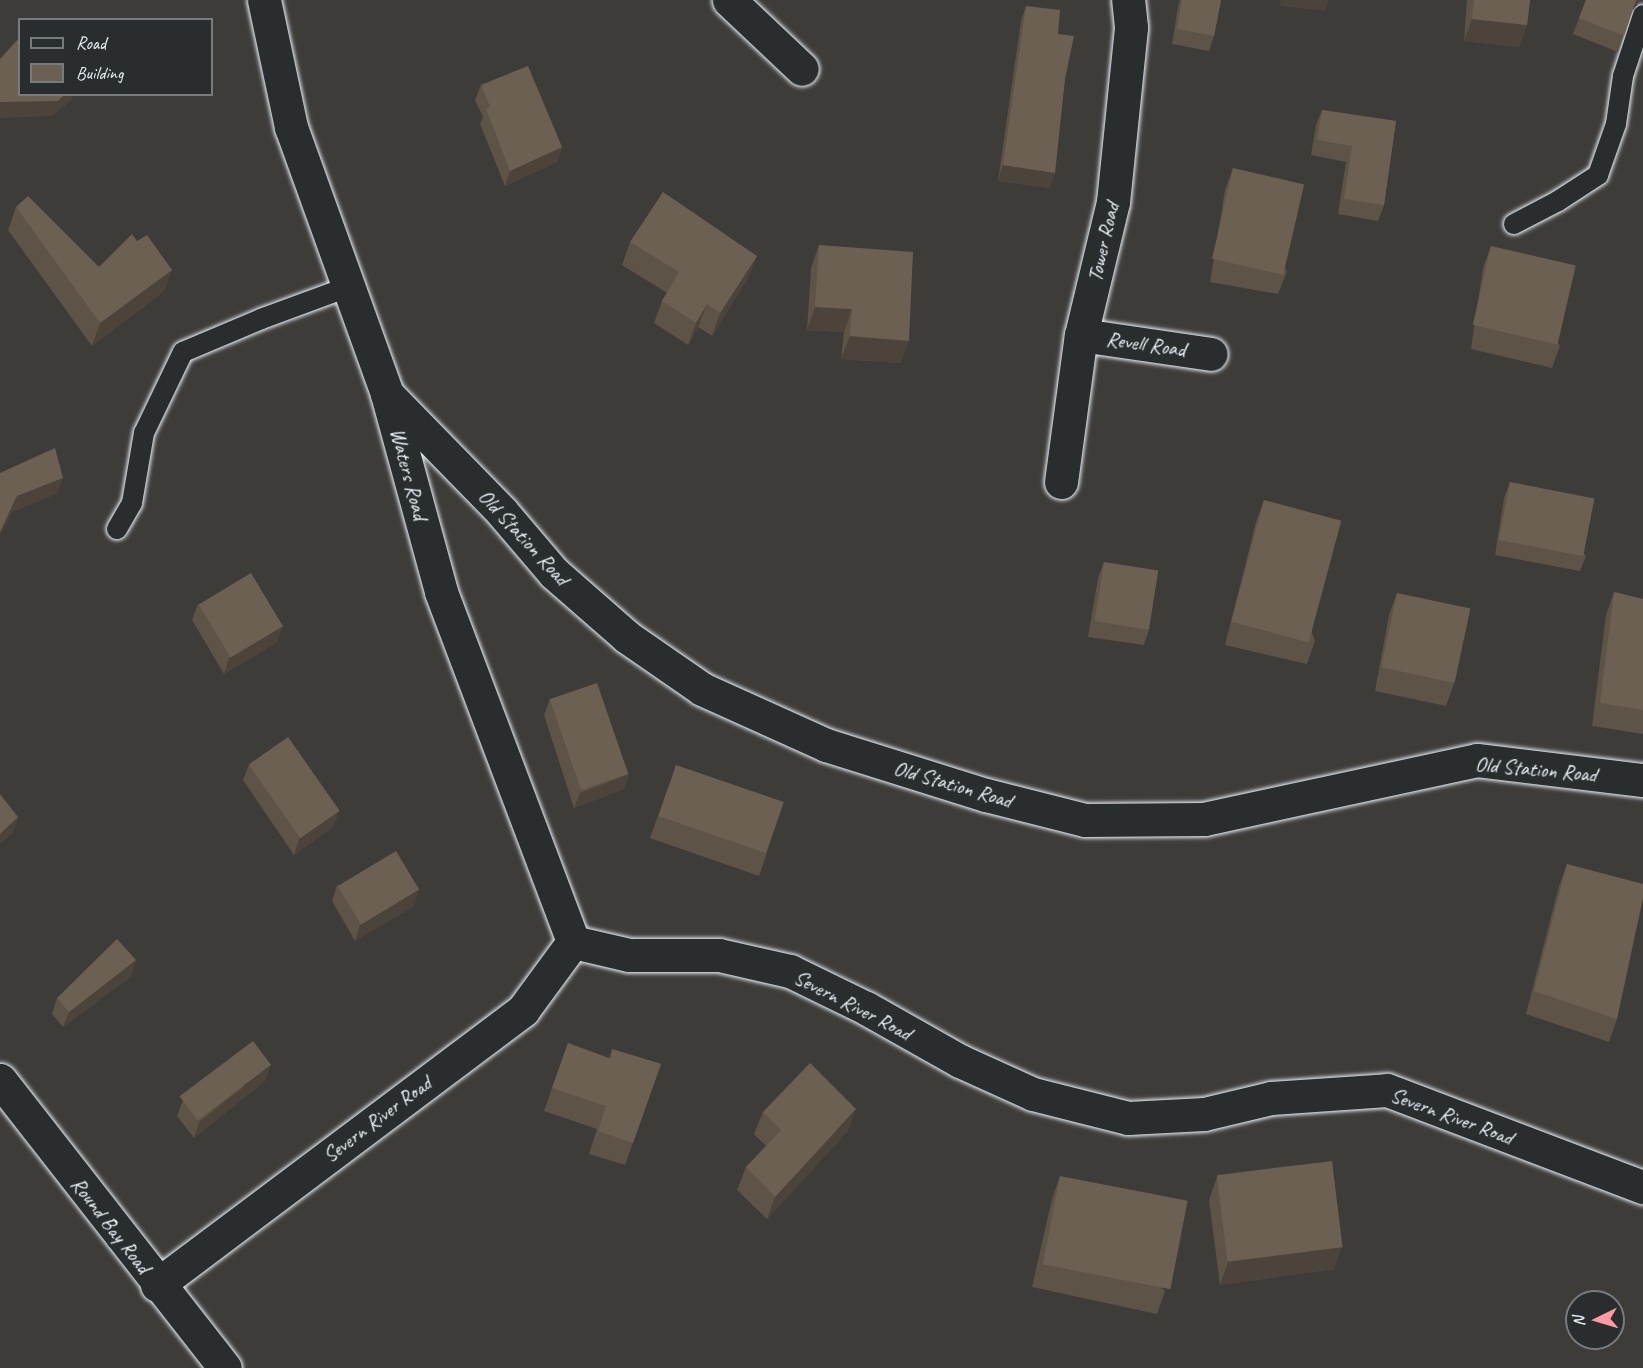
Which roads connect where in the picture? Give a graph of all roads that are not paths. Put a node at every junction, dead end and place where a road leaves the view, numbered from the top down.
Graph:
1 (264, 0) edge
2 (729, 0) edge
3 (1128, 0) edge
4 (1643, 15) edge
5 (802, 69) dead end
6 (1514, 224) dead end
7 (348, 287) junction
8 (1081, 335) junction
9 (1210, 354) dead end
10 (387, 394) junction
11 (1060, 483) dead end
12 (117, 529) dead end
13 (1643, 780) edge
14 (573, 942) junction
15 (0, 1080) edge
16 (1643, 1187) edge
17 (157, 1285) junction
18 (225, 1368) edge

1 - 7 street, Waters Road
2 - 5 street
3 - 8 street, Tower Road
4 - 6 lane
7 - 10 street, Waters Road
7 - 12 lane
8 - 9 street, Revell Road
8 - 11 street, Tower Road
10 - 13 street, Old Station Road
10 - 14 street, Waters Road
14 - 16 street, Severn River Road
14 - 17 street, Severn River Road
15 - 17 street, Round Bay Road
17 - 18 street, Round Bay Road

